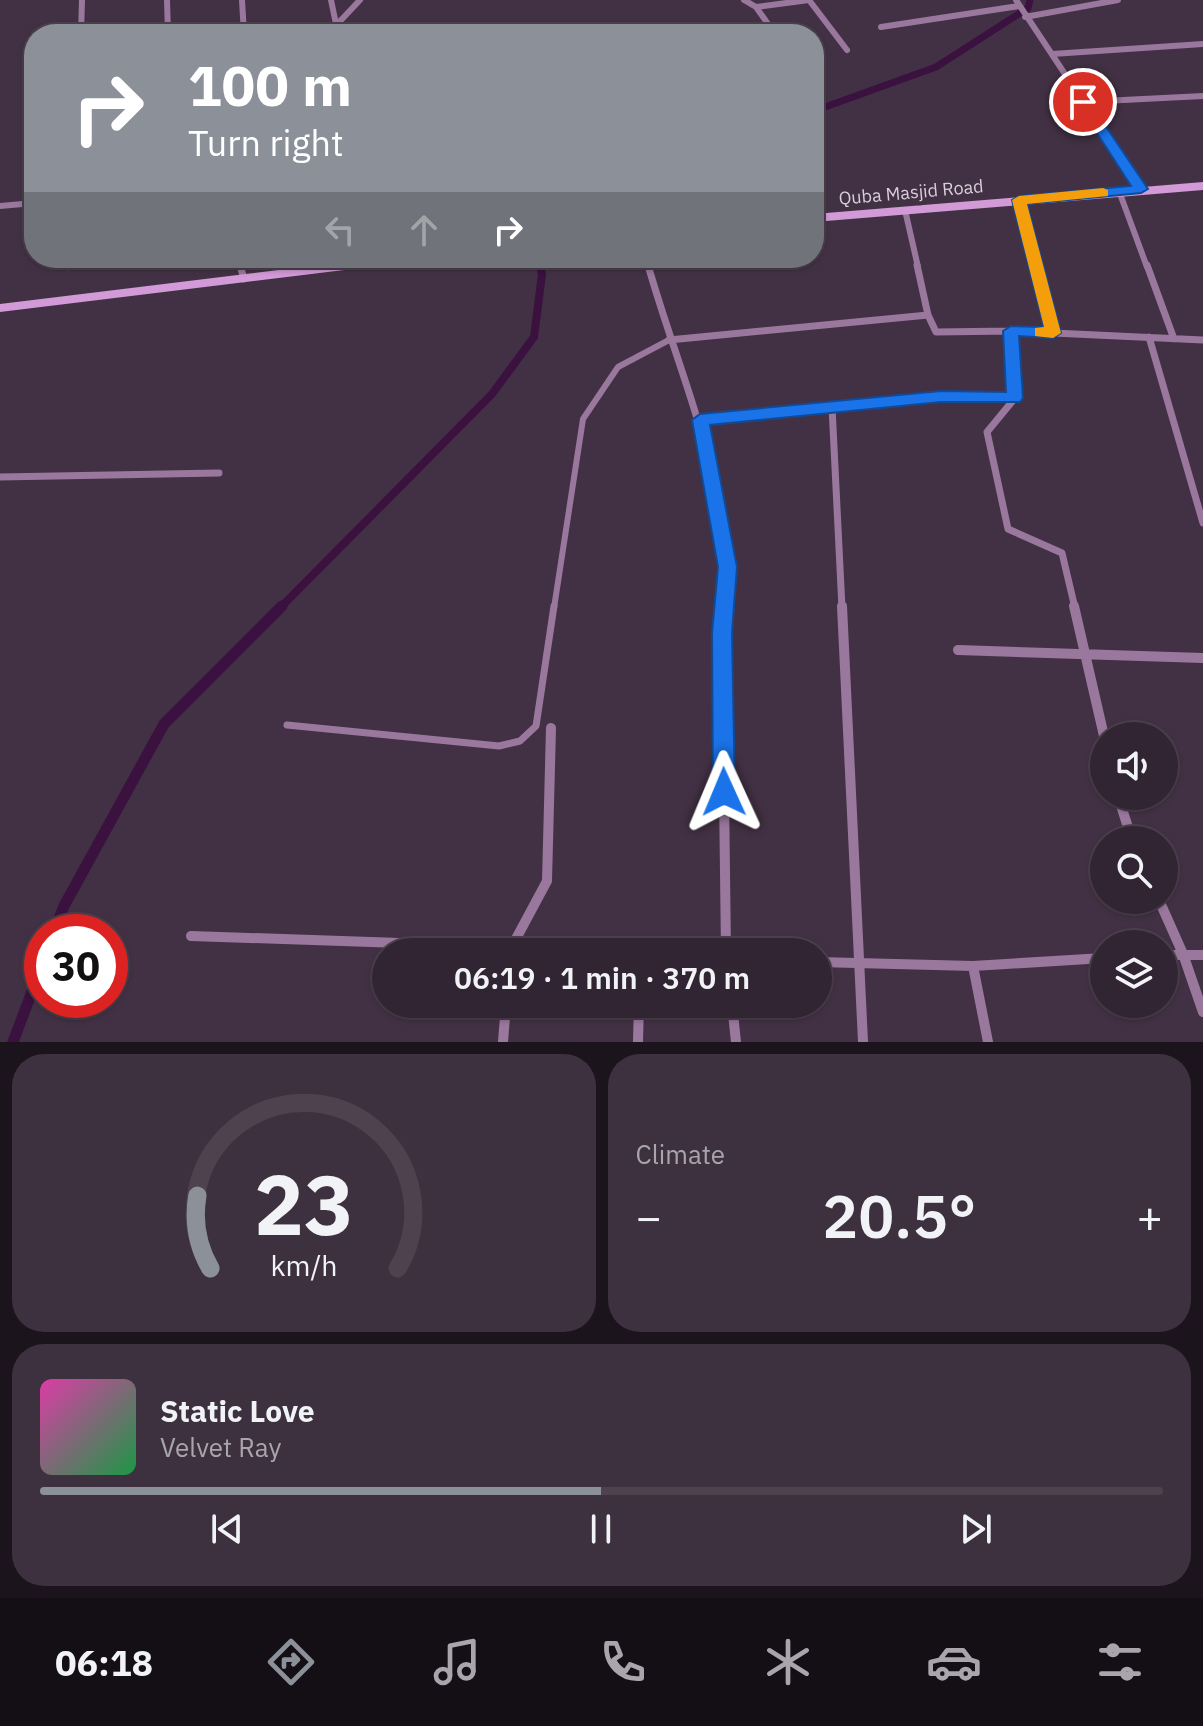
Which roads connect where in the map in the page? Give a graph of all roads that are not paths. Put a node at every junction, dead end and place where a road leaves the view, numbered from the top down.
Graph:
1 (82, 0) edge
2 (167, 0) edge
3 (242, 0) edge
4 (331, 0) edge
5 (360, 0) edge
6 (744, 0) edge
7 (809, 0) edge
8 (1118, 0) edge
9 (756, 7) junction
10 (1021, 10) edge
11 (81, 24) edge
12 (168, 24) edge
13 (243, 24) edge
14 (336, 24) joint
15 (768, 24) edge
16 (881, 27) dead end
17 (1203, 44) edge
18 (847, 50) dead end
19 (1052, 54) junction
20 (1203, 96) edge
21 (1083, 102) junction
22 (1203, 186) edge
23 (1141, 189) junction
24 (1119, 191) junction
25 (1019, 200) junction
26 (24, 204) edge
27 (0, 206) edge
28 (905, 210) junction
29 (824, 217) edge
30 (241, 268) edge
31 (331, 268) edge
32 (649, 268) edge
33 (244, 279) junction
34 (0, 308) edge
35 (928, 315) junction
36 (1011, 331) junction
37 (1053, 333) junction
38 (1149, 337) junction
39 (1174, 339) junction
40 (669, 340) junction
41 (1203, 340) edge
42 (1015, 398) junction
43 (832, 407) junction
44 (700, 420) junction
45 (219, 473) dead end
46 (0, 477) edge
47 (1200, 506) edge
48 (1203, 523) edge
49 (958, 650) dead end
50 (1085, 654) junction
51 (1203, 658) edge
52 (1101, 722) edge
53 (287, 725) dead end
54 (551, 728) dead end
55 (1165, 914) edge
56 (191, 936) dead end
57 (516, 938) edge
58 (726, 938) edge
59 (372, 944) edge
60 (1178, 954) edge
61 (1183, 954) junction
62 (1203, 955) edge
63 (1090, 959) edge
64 (832, 963) edge
65 (858, 964) junction
66 (973, 966) junction
67 (1203, 1012) edge
68 (505, 1018) edge
69 (639, 1018) edge
70 (733, 1018) edge
71 (503, 1042) edge
72 (638, 1042) edge
73 (736, 1042) edge
74 (863, 1042) edge
75 (988, 1042) edge

1 - 11 street
2 - 12 street
3 - 13 street
4 - 14 street
5 - 14 street
6 - 9 street
7 - 9 street
7 - 18 street
8 - 10 street
9 - 15 street
10 - 16 street
10 - 19 street
17 - 19 street
19 - 21 street
20 - 21 street
21 - 23 street
22 - 23 street, Quba Masjid Road
23 - 24 street, Quba Masjid Road
24 - 25 street, Quba Masjid Road
24 - 39 street
25 - 28 street, Quba Masjid Road
25 - 37 street
26 - 27 street
28 - 29 street, Quba Masjid Road
28 - 35 street
30 - 33 street
31 - 33 street
32 - 40 street
33 - 34 street
35 - 36 street
35 - 40 street
36 - 37 street
36 - 42 street
37 - 38 street
38 - 39 street
38 - 47 street
39 - 41 street
40 - 44 street
40 - 53 lane
42 - 43 street
42 - 50 street
43 - 44 street
43 - 65 street
44 - 58 street
45 - 46 street
47 - 48 street
49 - 50 street
50 - 51 street
50 - 52 street
54 - 57 street
55 - 61 street
56 - 59 street
60 - 61 street
61 - 62 street
61 - 67 street
63 - 66 street
64 - 65 street
65 - 66 street
65 - 74 street
66 - 75 street
68 - 71 street
69 - 72 street
70 - 73 street

